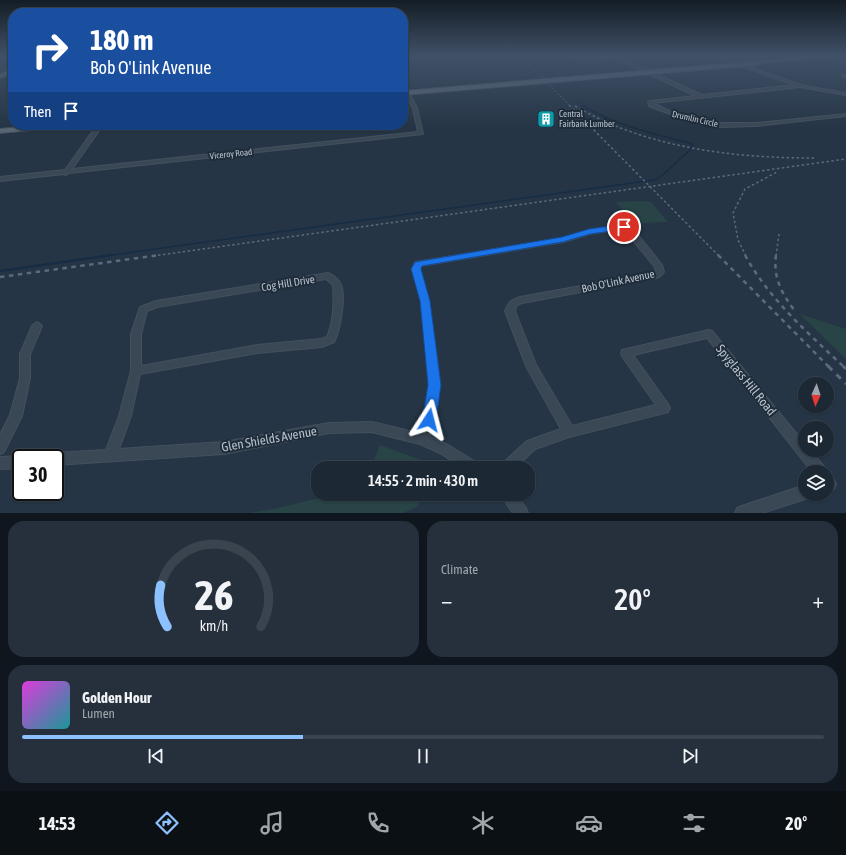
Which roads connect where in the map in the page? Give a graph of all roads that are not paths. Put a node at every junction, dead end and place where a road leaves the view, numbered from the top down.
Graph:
1 (570, 80) edge
2 (664, 80) edge
3 (783, 80) edge
4 (800, 86) junction
5 (408, 94) edge
6 (846, 94) edge
7 (700, 96) junction
8 (408, 97) edge
9 (846, 115) edge
10 (11, 130) edge
11 (96, 130) edge
12 (0, 131) edge
13 (66, 173) junction
14 (0, 179) edge
15 (37, 326) dead end
16 (136, 372) junction
17 (569, 432) junction
18 (422, 439) junction
19 (0, 448) edge
20 (110, 456) junction
21 (64, 459) edge
22 (464, 461) edge
23 (514, 461) edge
24 (12, 462) edge
25 (0, 463) edge
26 (814, 465) edge
27 (798, 494) edge
28 (512, 501) edge
29 (521, 513) edge
30 (742, 513) edge

1 - 5 main road
2 - 7 street
3 - 4 street
4 - 6 street
4 - 7 street, Drumlin Circle
7 - 9 street, Drumlin Circle
8 - 13 street, Viceroy Road
10 - 12 main road
11 - 13 street
13 - 14 street, Viceroy Road
15 - 19 street
16 - 16 street, Cog Hill Drive
16 - 20 street, Cog Hill Drive
17 - 18 street, Bob O'Link Avenue
17 - 23 street, Spyglass Hill Road
17 - 26 street, Spyglass Hill Road
18 - 20 street, Glen Shields Avenue
18 - 22 street, Glen Shields Avenue
20 - 21 street, Glen Shields Avenue
24 - 25 street
27 - 30 street
28 - 29 street

